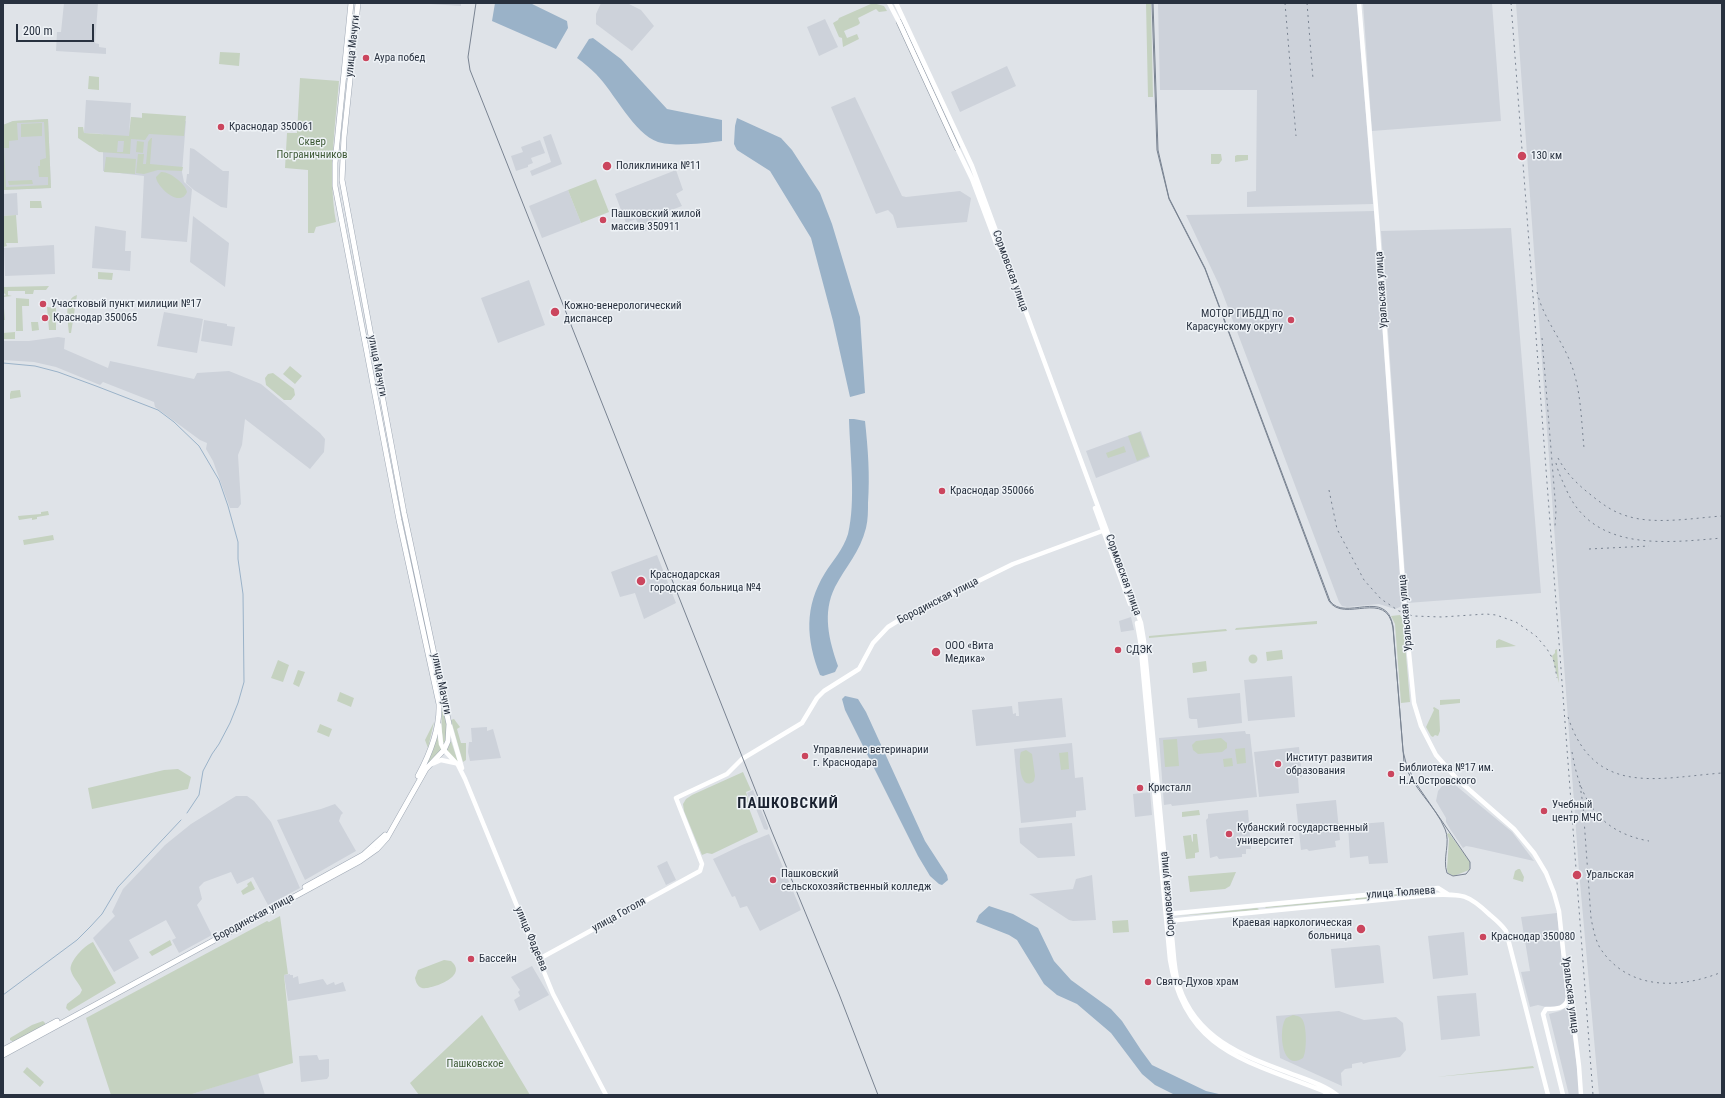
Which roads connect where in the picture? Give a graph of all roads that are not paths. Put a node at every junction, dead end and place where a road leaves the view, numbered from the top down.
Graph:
1 (351, 3) edge
2 (358, 3) edge
3 (889, 3) edge
4 (896, 3) edge
5 (1360, 3) edge
6 (899, 22) joint
7 (957, 148) joint
8 (385, 411) junction
9 (379, 413) junction
10 (1105, 530) junction
11 (427, 615) junction
12 (421, 618) junction
13 (433, 660) junction
14 (439, 725) junction
15 (450, 726) junction
16 (444, 750) junction
17 (458, 765) junction
18 (426, 769) junction
19 (465, 779) junction
20 (700, 871) joint
21 (1430, 889) junction
22 (1430, 895) junction
23 (1449, 895) junction
24 (1168, 914) junction
25 (1168, 921) junction
26 (539, 959) junction
27 (1569, 1001) junction
28 (3, 1050) edge
29 (1234, 1053) junction
30 (3, 1055) edge
31 (606, 1095) edge
32 (1329, 1095) edge
33 (1337, 1095) edge
34 (1548, 1095) edge
35 (1563, 1095) edge
36 (1581, 1095) edge

1 - 9 main road, улица Мачуги
2 - 8 main road, улица Мачуги
3 - 6 main road, Сормовская улица
4 - 10 main road, Сормовская улица
5 - 27 main road, Уральская улица
6 - 7 main road, Сормовская улица
7 - 10 main road, Сормовская улица
8 - 9 main road
8 - 11 main road, улица Мачуги
9 - 12 main road, улица Мачуги
10 - 20 main road, Бородинская улица
10 - 24 main road, Сормовская улица
11 - 12 main road
11 - 13 main road, улица Мачуги
12 - 13 main road, улица Мачуги
13 - 14 main road, улица Мачуги
13 - 15 main road, улица Мачуги
14 - 16 main road
14 - 28 main road, Бородинская улица
15 - 16 main road, Бородинская улица
15 - 19 main road
16 - 17 main road
16 - 18 main road, Бородинская улица
17 - 18 main road
17 - 19 main road
18 - 30 main road, Бородинская улица
19 - 26 main road, улица Фадеева
20 - 26 main road, улица Гоголя
21 - 22 main road
21 - 23 main road, улица Тюляева
21 - 24 main road, улица Тюляева
22 - 23 main road, улица Тюляева
22 - 25 main road, улица Тюляева
23 - 34 main road
24 - 25 main road, Сормовская улица
25 - 29 main road, Сормовская улица
26 - 31 main road, улица Фадеева
27 - 35 main road, Уральская улица
27 - 36 main road, Уральская улица
29 - 32 main road, Сормовская улица
29 - 33 main road, Сормовская улица

